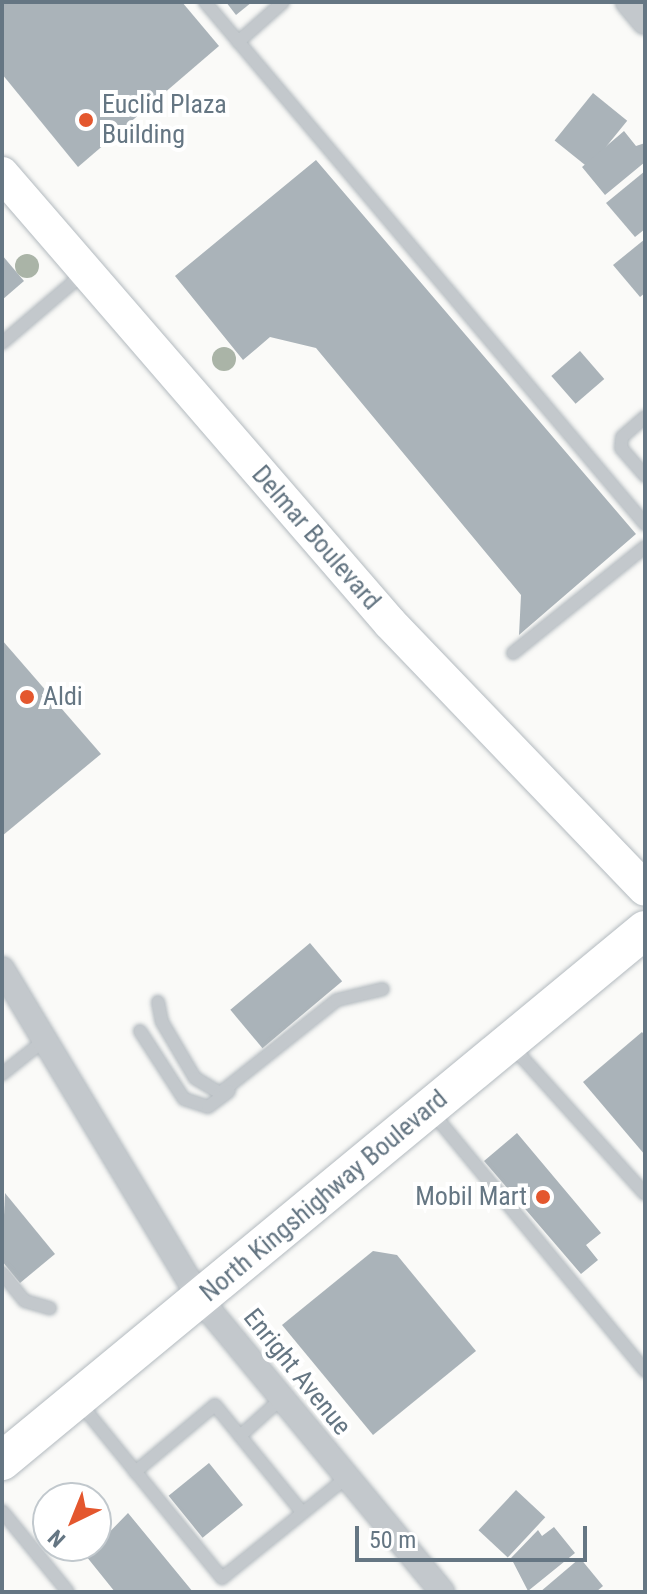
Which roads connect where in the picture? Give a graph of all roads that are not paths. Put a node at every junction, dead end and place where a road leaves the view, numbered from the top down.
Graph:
1 (205, 2) edge
2 (283, 2) edge
3 (628, 2) edge
4 (645, 22) edge
5 (238, 42) junction
6 (2, 174) edge
7 (86, 271) junction
8 (2, 343) edge
9 (645, 417) edge
10 (645, 476) edge
11 (645, 524) edge
12 (645, 547) edge
13 (513, 653) dead end
14 (645, 889) edge
15 (645, 930) edge
16 (2, 969) edge
17 (383, 989) dead end
18 (158, 1002) dead end
19 (140, 1031) dead end
20 (46, 1039) junction
21 (508, 1043) junction
22 (2, 1074) edge
23 (231, 1089) junction
24 (429, 1108) junction
25 (645, 1194) edge
26 (2, 1273) edge
27 (200, 1299) junction
28 (50, 1308) dead end
29 (645, 1371) edge
30 (282, 1398) junction
31 (77, 1400) junction
32 (240, 1436) junction
33 (2, 1461) edge
34 (135, 1472) junction
35 (347, 1477) junction
36 (2, 1511) edge
37 (302, 1512) junction
38 (68, 1592) edge
39 (442, 1592) edge

1 - 5 lane
2 - 5 lane
3 - 4 street
5 - 11 lane
6 - 7 main road, Delmar Boulevard
7 - 8 lane
7 - 14 main road, Delmar Boulevard
9 - 10 lane
12 - 13 lane
15 - 21 main road, North Kingshighway Boulevard
16 - 20 street, Enright Avenue
17 - 23 lane
18 - 23 lane
19 - 23 lane
20 - 22 lane
20 - 27 street, Enright Avenue
21 - 24 main road, North Kingshighway Boulevard
21 - 25 lane
24 - 27 main road, North Kingshighway Boulevard
24 - 29 lane
26 - 28 lane
27 - 30 street, Enright Avenue
27 - 31 main road, North Kingshighway Boulevard
30 - 32 lane
30 - 35 street, Enright Avenue
31 - 33 main road, North Kingshighway Boulevard
31 - 34 lane
32 - 34 lane
32 - 37 lane
34 - 37 lane
35 - 37 lane
35 - 39 street, Enright Avenue
36 - 38 lane

